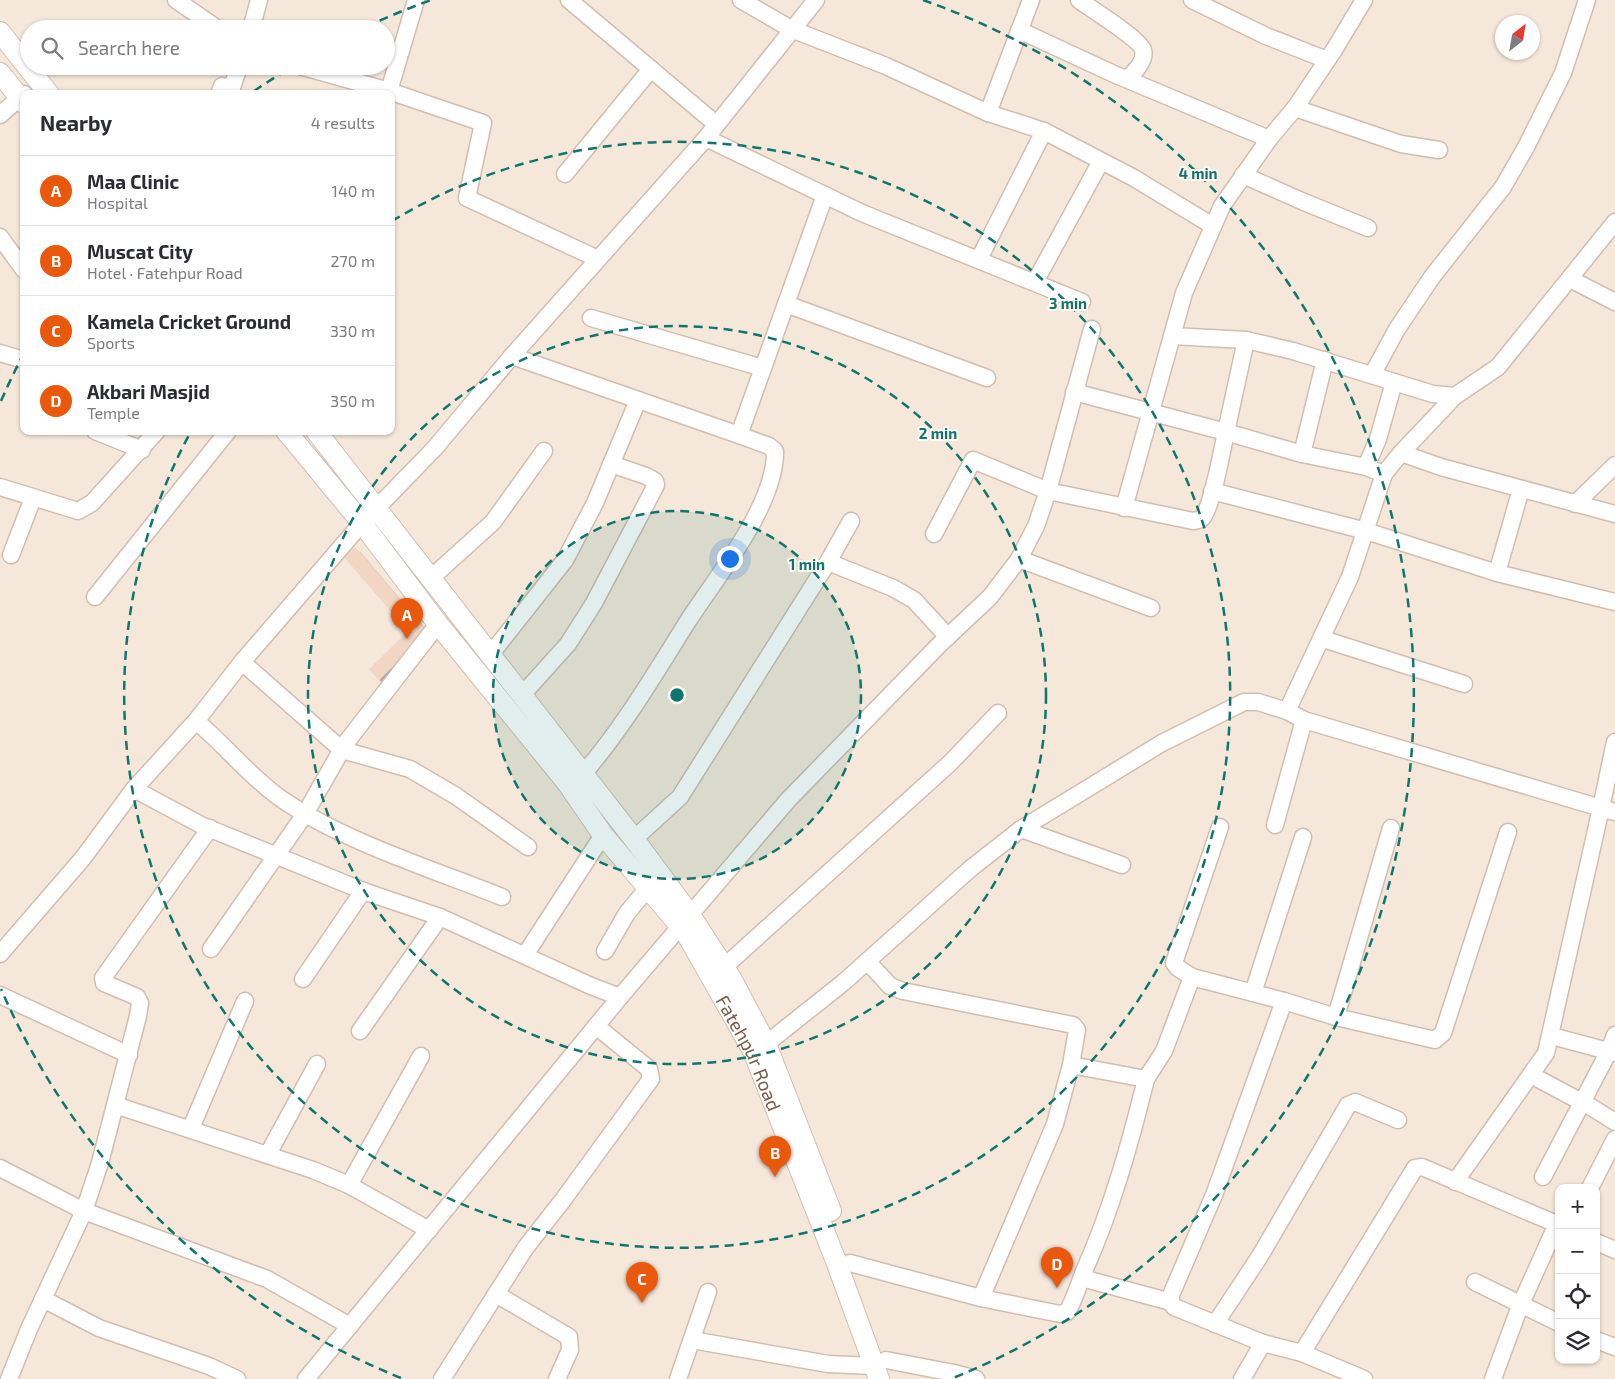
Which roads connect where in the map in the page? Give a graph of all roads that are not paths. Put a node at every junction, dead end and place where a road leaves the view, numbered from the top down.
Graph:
1 (176, 0) edge
2 (259, 0) edge
3 (416, 0) edge
4 (569, 0) edge
5 (741, 0) edge
6 (816, 0) edge
7 (1031, 0) edge
8 (1080, 0) edge
9 (1192, 0) edge
10 (1364, 0) edge
11 (1587, 0) edge
12 (205, 20) edge
13 (253, 20) edge
14 (791, 29) junction
15 (1019, 30) junction
16 (0, 32) edge
17 (1326, 60) junction
18 (651, 69) junction
19 (395, 72) edge
20 (0, 73) edge
21 (20, 73) edge
22 (21, 75) edge
23 (237, 75) edge
24 (331, 75) edge
25 (394, 75) edge
26 (1126, 79) junction
27 (24, 90) edge
28 (28, 90) edge
29 (220, 90) edge
30 (382, 90) edge
31 (390, 90) edge
32 (395, 94) edge
33 (20, 101) edge
34 (1295, 108) junction
35 (988, 113) junction
36 (0, 115) edge
37 (716, 124) junction
38 (1044, 131) junction
39 (706, 138) junction
40 (1269, 139) junction
41 (1439, 150) dead end
42 (1101, 161) junction
43 (565, 174) dead end
44 (1243, 175) junction
45 (825, 195) junction
46 (1615, 222) edge
47 (1213, 226) junction
48 (1368, 228) dead end
49 (0, 237) edge
50 (598, 259) junction
51 (979, 259) junction
52 (20, 264) edge
53 (1570, 279) junction
54 (1035, 282) junction
55 (1082, 302) dead end
56 (1615, 302) edge
57 (786, 304) junction
58 (591, 318) dead end
59 (1092, 328) dead end
60 (1172, 336) junction
61 (1246, 340) junction
62 (0, 353) edge
63 (512, 356) junction
64 (20, 359) edge
65 (1325, 360) junction
66 (763, 368) junction
67 (1372, 375) junction
68 (987, 378) dead end
69 (1394, 382) junction
70 (1074, 392) junction
71 (1456, 396) junction
72 (638, 400) junction
73 (1151, 413) junction
74 (1226, 432) junction
75 (105, 435) edge
76 (154, 435) edge
77 (225, 435) edge
78 (289, 435) edge
79 (319, 435) edge
80 (739, 435) junction
81 (142, 450) junction
82 (544, 451) dead end
83 (1401, 453) junction
84 (1302, 454) junction
85 (611, 464) junction
86 (1615, 465) edge
87 (1366, 467) junction
88 (1384, 474) junction
89 (0, 487) edge
90 (1521, 489) junction
91 (1048, 491) junction
92 (1212, 491) junction
93 (33, 498) junction
94 (1575, 504) junction
95 (377, 508) junction
96 (1124, 508) junction
97 (1615, 514) edge
98 (851, 521) dead end
99 (362, 523) junction
100 (1366, 531) junction
101 (934, 534) dead end
102 (12, 555) dead end
103 (1019, 560) junction
104 (828, 562) junction
105 (1497, 573) junction
106 (431, 578) junction
107 (95, 597) dead end
108 (1615, 602) edge
109 (1152, 608) dead end
110 (438, 624) junction
111 (948, 637) junction
112 (1323, 639) junction
113 (491, 654) junction
114 (242, 662) junction
115 (1464, 684) dead end
116 (522, 695) junction
117 (1288, 711) junction
118 (998, 713) dead end
119 (1304, 720) junction
120 (196, 721) junction
121 (1615, 742) edge
122 (342, 750) junction
123 (583, 774) junction
124 (134, 789) junction
125 (1608, 810) edge
126 (305, 814) junction
127 (1275, 825) dead end
128 (1220, 827) dead end
129 (210, 828) junction
130 (1390, 828) dead end
131 (1020, 830) junction
132 (1508, 832) dead end
133 (603, 835) junction
134 (1303, 837) dead end
135 (634, 839) junction
136 (528, 847) dead end
137 (278, 856) junction
138 (1122, 865) dead end
139 (648, 888) junction
140 (363, 891) junction
141 (502, 897) dead end
142 (440, 917) junction
143 (686, 921) junction
144 (211, 949) dead end
145 (606, 951) dead end
146 (0, 954) edge
147 (525, 955) junction
148 (867, 961) junction
149 (724, 966) junction
150 (1192, 977) junction
151 (303, 979) dead end
152 (1253, 993) junction
153 (0, 995) edge
154 (620, 997) junction
155 (245, 1001) dead end
156 (1284, 1001) junction
157 (1336, 1017) junction
158 (596, 1026) junction
159 (360, 1031) dead end
160 (1615, 1035) edge
161 (1552, 1036) junction
162 (766, 1044) junction
163 (1612, 1052) edge
164 (129, 1055) junction
165 (421, 1056) dead end
166 (317, 1064) dead end
167 (1071, 1064) junction
168 (1531, 1075) junction
169 (1146, 1079) junction
170 (1583, 1102) junction
171 (116, 1105) junction
172 (1398, 1120) dead end
173 (1615, 1122) edge
174 (191, 1128) junction
175 (1615, 1139) edge
176 (268, 1154) junction
177 (0, 1168) edge
178 (1543, 1177) dead end
179 (1455, 1182) junction
180 (1592, 1184) edge
181 (349, 1185) junction
182 (84, 1211) junction
183 (1555, 1224) edge
184 (1556, 1229) edge
185 (429, 1230) junction
186 (1600, 1244) edge
187 (1615, 1250) edge
188 (850, 1263) junction
189 (1082, 1278) junction
190 (1475, 1282) dead end
191 (708, 1292) dead end
192 (496, 1294) junction
193 (981, 1298) junction
194 (43, 1299) junction
195 (1171, 1302) junction
196 (1520, 1306) junction
197 (1555, 1321) edge
198 (1215, 1324) junction
199 (350, 1326) junction
200 (692, 1340) junction
201 (1600, 1341) edge
202 (1264, 1343) junction
203 (1615, 1347) edge
204 (1302, 1353) junction
205 (883, 1371) edge
206 (9, 1379) edge
207 (237, 1379) edge
208 (306, 1379) edge
209 (442, 1379) edge
210 (557, 1379) edge
211 (678, 1379) edge
212 (976, 1379) edge
213 (1242, 1379) edge
214 (1364, 1379) edge
215 (1493, 1379) edge

1 - 12 street
2 - 13 street
3 - 19 street
4 - 18 street
5 - 14 street
6 - 14 street
7 - 15 street
8 - 26 street
9 - 17 street
10 - 17 street
11 - 67 street
14 - 35 street
14 - 37 street
15 - 26 street
15 - 35 street
16 - 21 street
17 - 34 street
18 - 37 street
18 - 43 street
20 - 27 street
22 - 28 street
23 - 29 street
24 - 30 street
25 - 31 street
26 - 40 street
32 - 50 street
33 - 36 street
34 - 40 street
34 - 41 street
35 - 38 street
37 - 39 street
38 - 42 street
38 - 51 street
39 - 45 street
39 - 50 street
40 - 44 street
42 - 47 street
42 - 54 street
44 - 47 street
44 - 48 street
45 - 51 street
45 - 57 street
46 - 53 street
47 - 60 street
49 - 52 street
50 - 63 street
51 - 54 street
53 - 56 street
53 - 71 street
54 - 55 street
57 - 66 street
57 - 68 street
58 - 66 street
59 - 70 street
60 - 61 street
60 - 73 street
61 - 65 street
61 - 74 street
62 - 64 street
63 - 72 street
63 - 95 street
65 - 67 street
65 - 84 street
66 - 80 street
67 - 69 street
69 - 71 street
69 - 87 street
70 - 73 street
70 - 91 street
71 - 83 street
72 - 80 street
72 - 85 street
73 - 74 street
73 - 96 street
74 - 84 street
74 - 92 street
75 - 81 street
76 - 81 street
77 - 107 street
78 - 99 street, Fatehpur Road
79 - 95 street
80 - 123 street
81 - 93 street
82 - 106 street
83 - 88 street
83 - 90 street
84 - 87 street
85 - 113 street
85 - 116 street
86 - 94 street
87 - 88 street
88 - 100 street
89 - 93 street
90 - 94 street
90 - 105 street
91 - 96 street
91 - 101 street
91 - 103 street
92 - 96 street
92 - 100 street
93 - 102 street
94 - 97 street
95 - 99 street
95 - 106 street
98 - 104 street
99 - 110 street, Fatehpur Road
99 - 114 street
100 - 105 street
100 - 112 street
103 - 109 street
103 - 111 street
104 - 111 street
104 - 135 street
105 - 108 street
106 - 113 street
110 - 122 street
110 - 133 street, Fatehpur Road
111 - 143 street
112 - 115 street
112 - 117 street
113 - 116 street
114 - 120 street
114 - 122 street
116 - 123 street
117 - 119 street
117 - 131 street
118 - 149 street
119 - 125 street
119 - 127 street
120 - 124 street
120 - 126 street
121 - 125 street
122 - 126 street
122 - 136 street
123 - 135 street
124 - 129 street
124 - 146 street
125 - 161 street
126 - 137 street
126 - 141 street
128 - 150 street
129 - 137 street
129 - 164 street
130 - 157 street
131 - 138 street
131 - 148 street
132 - 157 street
133 - 139 street, Fatehpur Road
133 - 147 street
134 - 152 street
135 - 143 street
137 - 140 street
137 - 144 street
139 - 143 street, Fatehpur Road
139 - 145 street
140 - 142 street
140 - 151 street
142 - 147 street
142 - 159 street
143 - 149 street
143 - 154 street
143 - 205 street, Fatehpur Road
147 - 154 street
148 - 162 street
148 - 167 street
149 - 162 street
150 - 152 street
150 - 169 street
152 - 156 street
153 - 164 street
154 - 158 street
155 - 174 street
156 - 157 street
156 - 195 street
158 - 185 street
158 - 192 street
160 - 163 street
161 - 163 street
161 - 168 street
162 - 188 street
163 - 170 street
164 - 171 street
165 - 181 street
166 - 176 street
167 - 169 street
167 - 193 street
168 - 170 street
168 - 179 street
169 - 189 street
170 - 173 street
170 - 178 street
171 - 174 street
171 - 182 street
172 - 198 street
174 - 176 street
175 - 180 street
176 - 181 street
177 - 182 street
179 - 183 street
179 - 204 street
181 - 185 street
182 - 194 street
182 - 199 street
184 - 196 street
185 - 199 street
186 - 187 street
188 - 193 street
188 - 205 street
189 - 193 street
189 - 195 street
190 - 196 street
191 - 200 street
192 - 209 street
192 - 210 street
194 - 206 street
194 - 207 street
195 - 198 street
196 - 197 street
196 - 215 street
198 - 202 street
199 - 208 street
200 - 205 street
200 - 211 street
201 - 203 street
202 - 204 street
202 - 213 street
204 - 214 street
205 - 212 street

